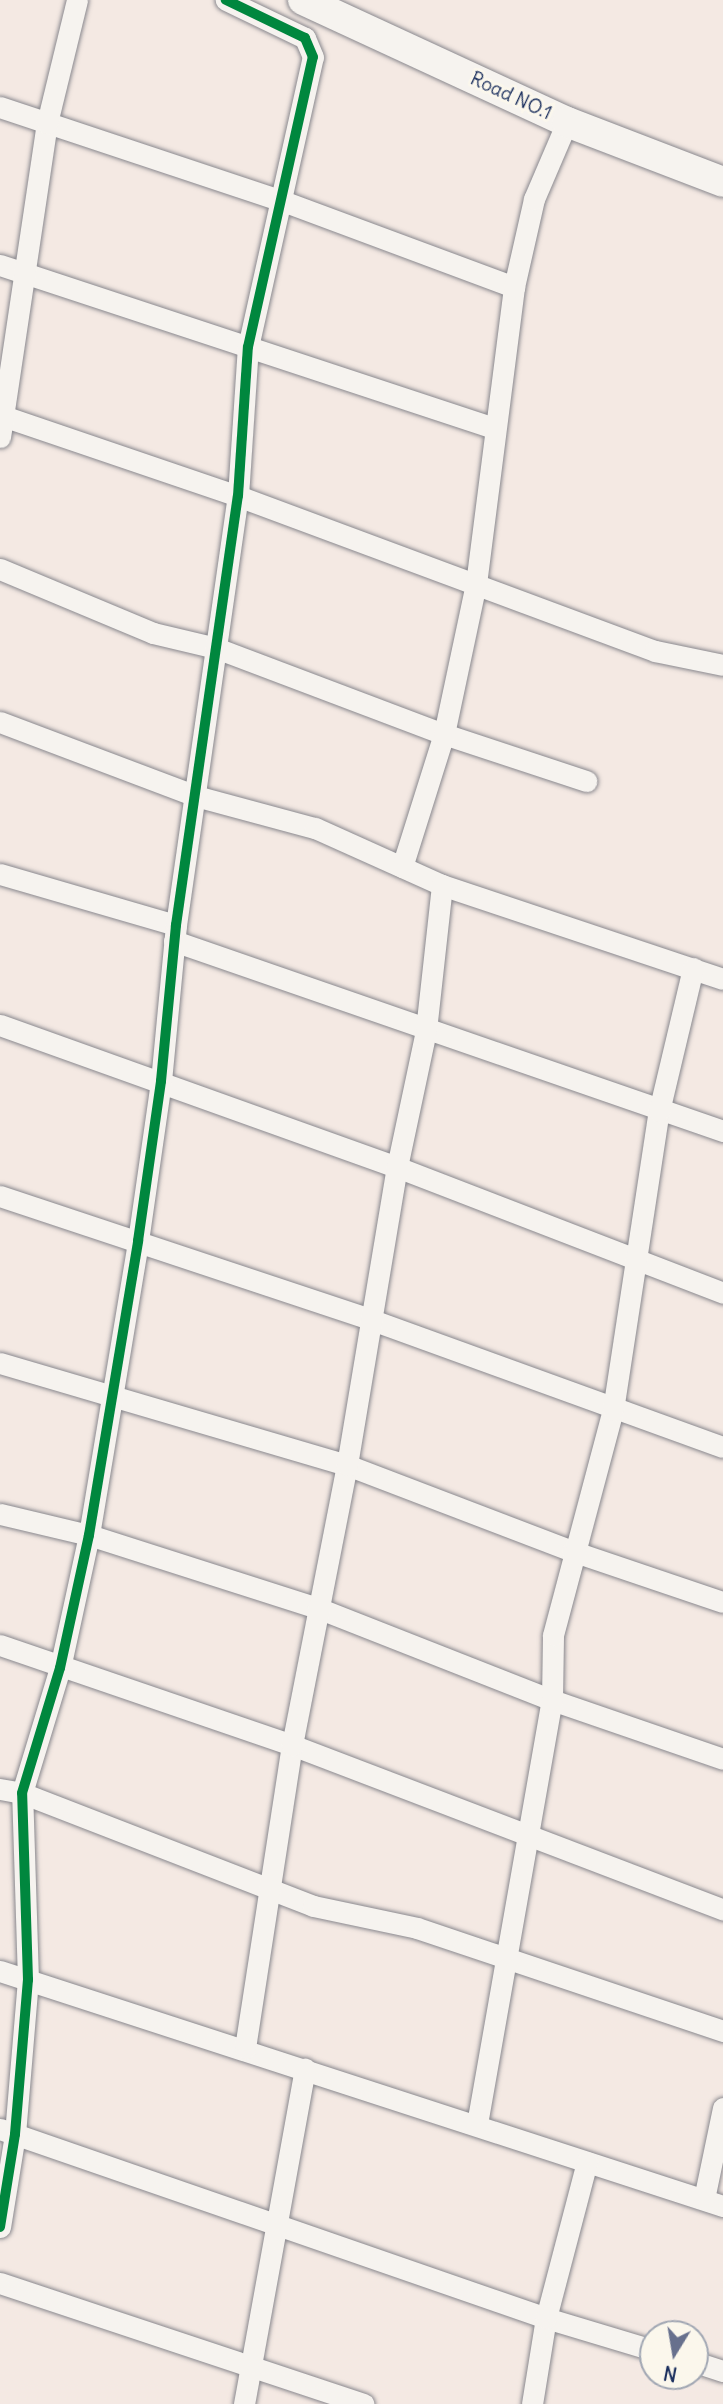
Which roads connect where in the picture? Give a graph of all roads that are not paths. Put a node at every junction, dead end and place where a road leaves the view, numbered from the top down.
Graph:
1 (77, 0) edge
2 (226, 0) edge
3 (303, 0) edge
4 (0, 107) edge
5 (567, 122) junction
6 (47, 123) junction
7 (723, 182) edge
8 (280, 200) junction
9 (0, 265) edge
10 (25, 274) junction
11 (514, 287) junction
12 (248, 347) junction
13 (1, 423) edge
14 (494, 428) junction
15 (238, 496) junction
16 (0, 569) edge
17 (476, 584) junction
18 (216, 648) junction
19 (723, 665) edge
20 (0, 722) edge
21 (444, 734) junction
22 (586, 781) dead end
23 (196, 796) junction
24 (402, 867) junction
25 (0, 874) edge
26 (442, 885) junction
27 (175, 933) junction
28 (692, 968) junction
29 (723, 979) edge
30 (0, 1025) edge
31 (426, 1030) junction
32 (161, 1081) junction
33 (659, 1111) junction
34 (723, 1131) edge
35 (397, 1167) junction
36 (0, 1196) edge
37 (138, 1241) junction
38 (634, 1259) junction
39 (723, 1293) edge
40 (372, 1320) junction
41 (0, 1363) edge
42 (112, 1392) junction
43 (613, 1410) junction
44 (723, 1447) edge
45 (347, 1465) junction
46 (0, 1514) edge
47 (89, 1535) junction
48 (572, 1551) junction
49 (723, 1602) edge
50 (318, 1608) junction
51 (0, 1645) edge
52 (60, 1668) junction
53 (552, 1700) junction
54 (292, 1745) junction
55 (723, 1759) edge
56 (0, 1789) edge
57 (22, 1793) junction
58 (530, 1838) junction
59 (267, 1888) junction
60 (723, 1910) edge
61 (508, 1959) junction
62 (0, 1971) edge
63 (28, 1980) junction
64 (723, 2031) edge
65 (245, 2048) junction
66 (305, 2068) junction
67 (723, 2108) edge
68 (477, 2124) junction
69 (7, 2131) edge
70 (587, 2162) junction
71 (713, 2203) edge
72 (276, 2226) junction
73 (0, 2227) edge
74 (0, 2283) edge
75 (546, 2318) junction
76 (639, 2346) edge
77 (251, 2367) junction
78 (244, 2404) edge
79 (363, 2404) edge
80 (532, 2404) edge

1 - 6 street
2 - 8 street
3 - 5 highway, Road NO.1
4 - 6 street
5 - 7 highway, Road NO.1
5 - 11 street
6 - 8 street
6 - 10 street
8 - 11 street
8 - 12 street
9 - 10 street
10 - 12 street
10 - 13 street
11 - 14 street
12 - 14 street
12 - 15 street
13 - 15 street
14 - 17 street
15 - 17 street
15 - 18 street
16 - 18 street
17 - 19 street
17 - 21 street
18 - 21 street
18 - 23 street
20 - 23 street
21 - 22 street
21 - 24 street
23 - 24 street
23 - 27 street
24 - 26 street
25 - 27 street
26 - 28 street
26 - 31 street
27 - 31 street
27 - 32 street
28 - 29 street
28 - 33 street
30 - 32 street
31 - 33 street
31 - 35 street
32 - 35 street
32 - 37 street
33 - 34 street
33 - 38 street
35 - 38 street
35 - 40 street
36 - 37 street
37 - 40 street
37 - 42 street
38 - 39 street
38 - 43 street
40 - 43 street
40 - 45 street
41 - 42 street
42 - 45 street
42 - 47 street
43 - 44 street
43 - 48 street
45 - 48 street
45 - 50 street
46 - 47 street
47 - 50 street
47 - 52 street
48 - 49 street
48 - 53 street
50 - 53 street
50 - 54 street
51 - 52 street
52 - 54 street
52 - 57 street
53 - 55 street
53 - 58 street
54 - 58 street
54 - 59 street
56 - 57 street
57 - 59 street
57 - 63 street
58 - 60 street
58 - 61 street
59 - 61 street
59 - 65 street
61 - 64 street
61 - 68 street
62 - 63 street
63 - 65 street
63 - 69 street
65 - 66 street
66 - 68 street
66 - 72 street
67 - 71 street
68 - 70 street
69 - 72 street
69 - 73 street
70 - 71 street
70 - 75 street
72 - 75 street
72 - 77 street
74 - 77 street
75 - 76 street
75 - 80 street
77 - 78 street
77 - 79 street

